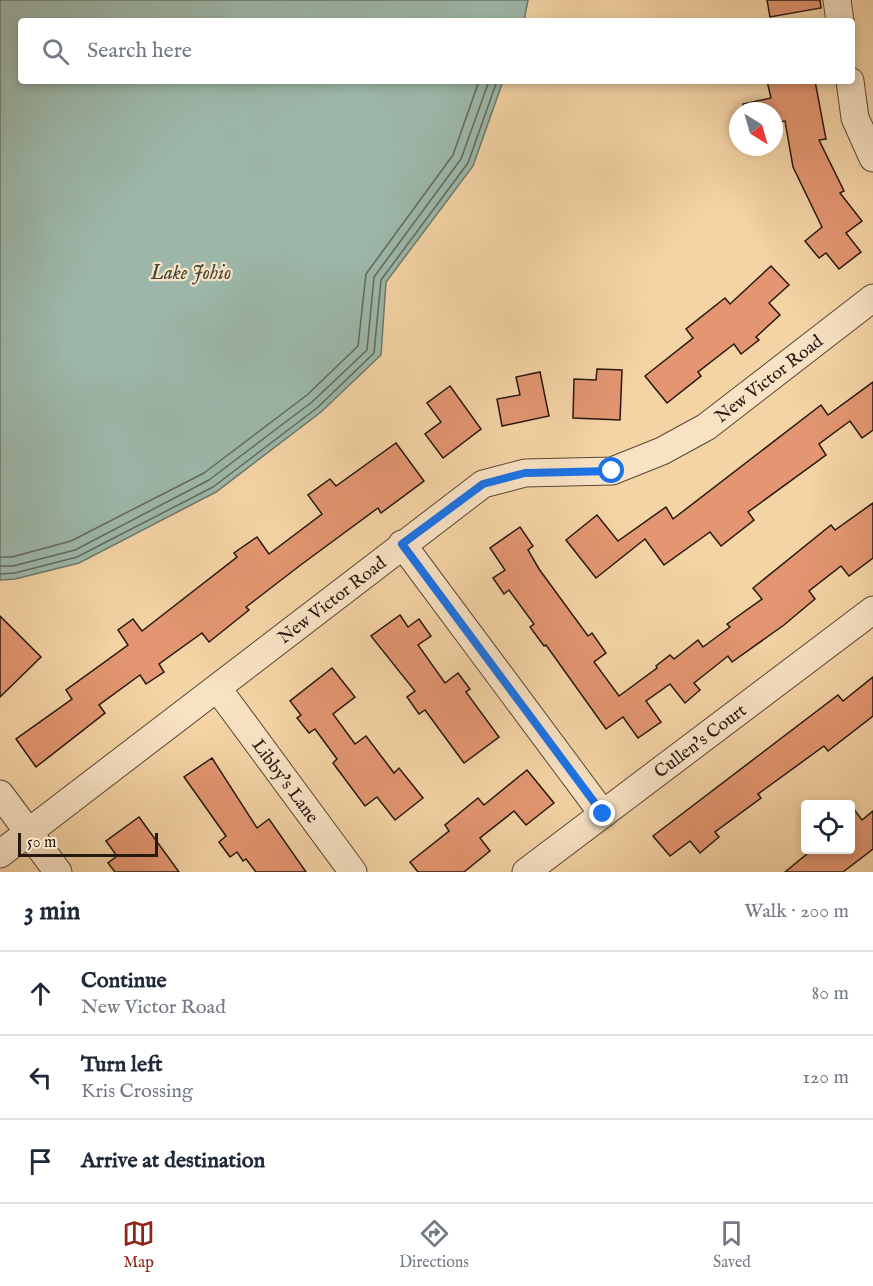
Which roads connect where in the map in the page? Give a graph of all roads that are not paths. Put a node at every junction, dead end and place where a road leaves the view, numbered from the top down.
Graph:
1 (837, 0) edge
2 (840, 18) edge
3 (850, 84) edge
4 (873, 158) edge
5 (873, 298) edge
6 (402, 544) junction
7 (873, 610) edge
8 (218, 689) junction
9 (0, 794) edge
10 (603, 814) junction
11 (29, 832) junction
12 (0, 854) edge
13 (58, 872) edge
14 (353, 872) edge
15 (526, 872) edge

1 - 2 street
3 - 4 street
5 - 6 street, New Victor Road
6 - 8 street, New Victor Road
6 - 10 street
7 - 10 street, Cullen's Court
8 - 11 street, New Victor Road
8 - 14 street, Libby's Lane
9 - 11 street
10 - 15 street, Cullen's Court
11 - 12 street, New Victor Road
11 - 13 street

